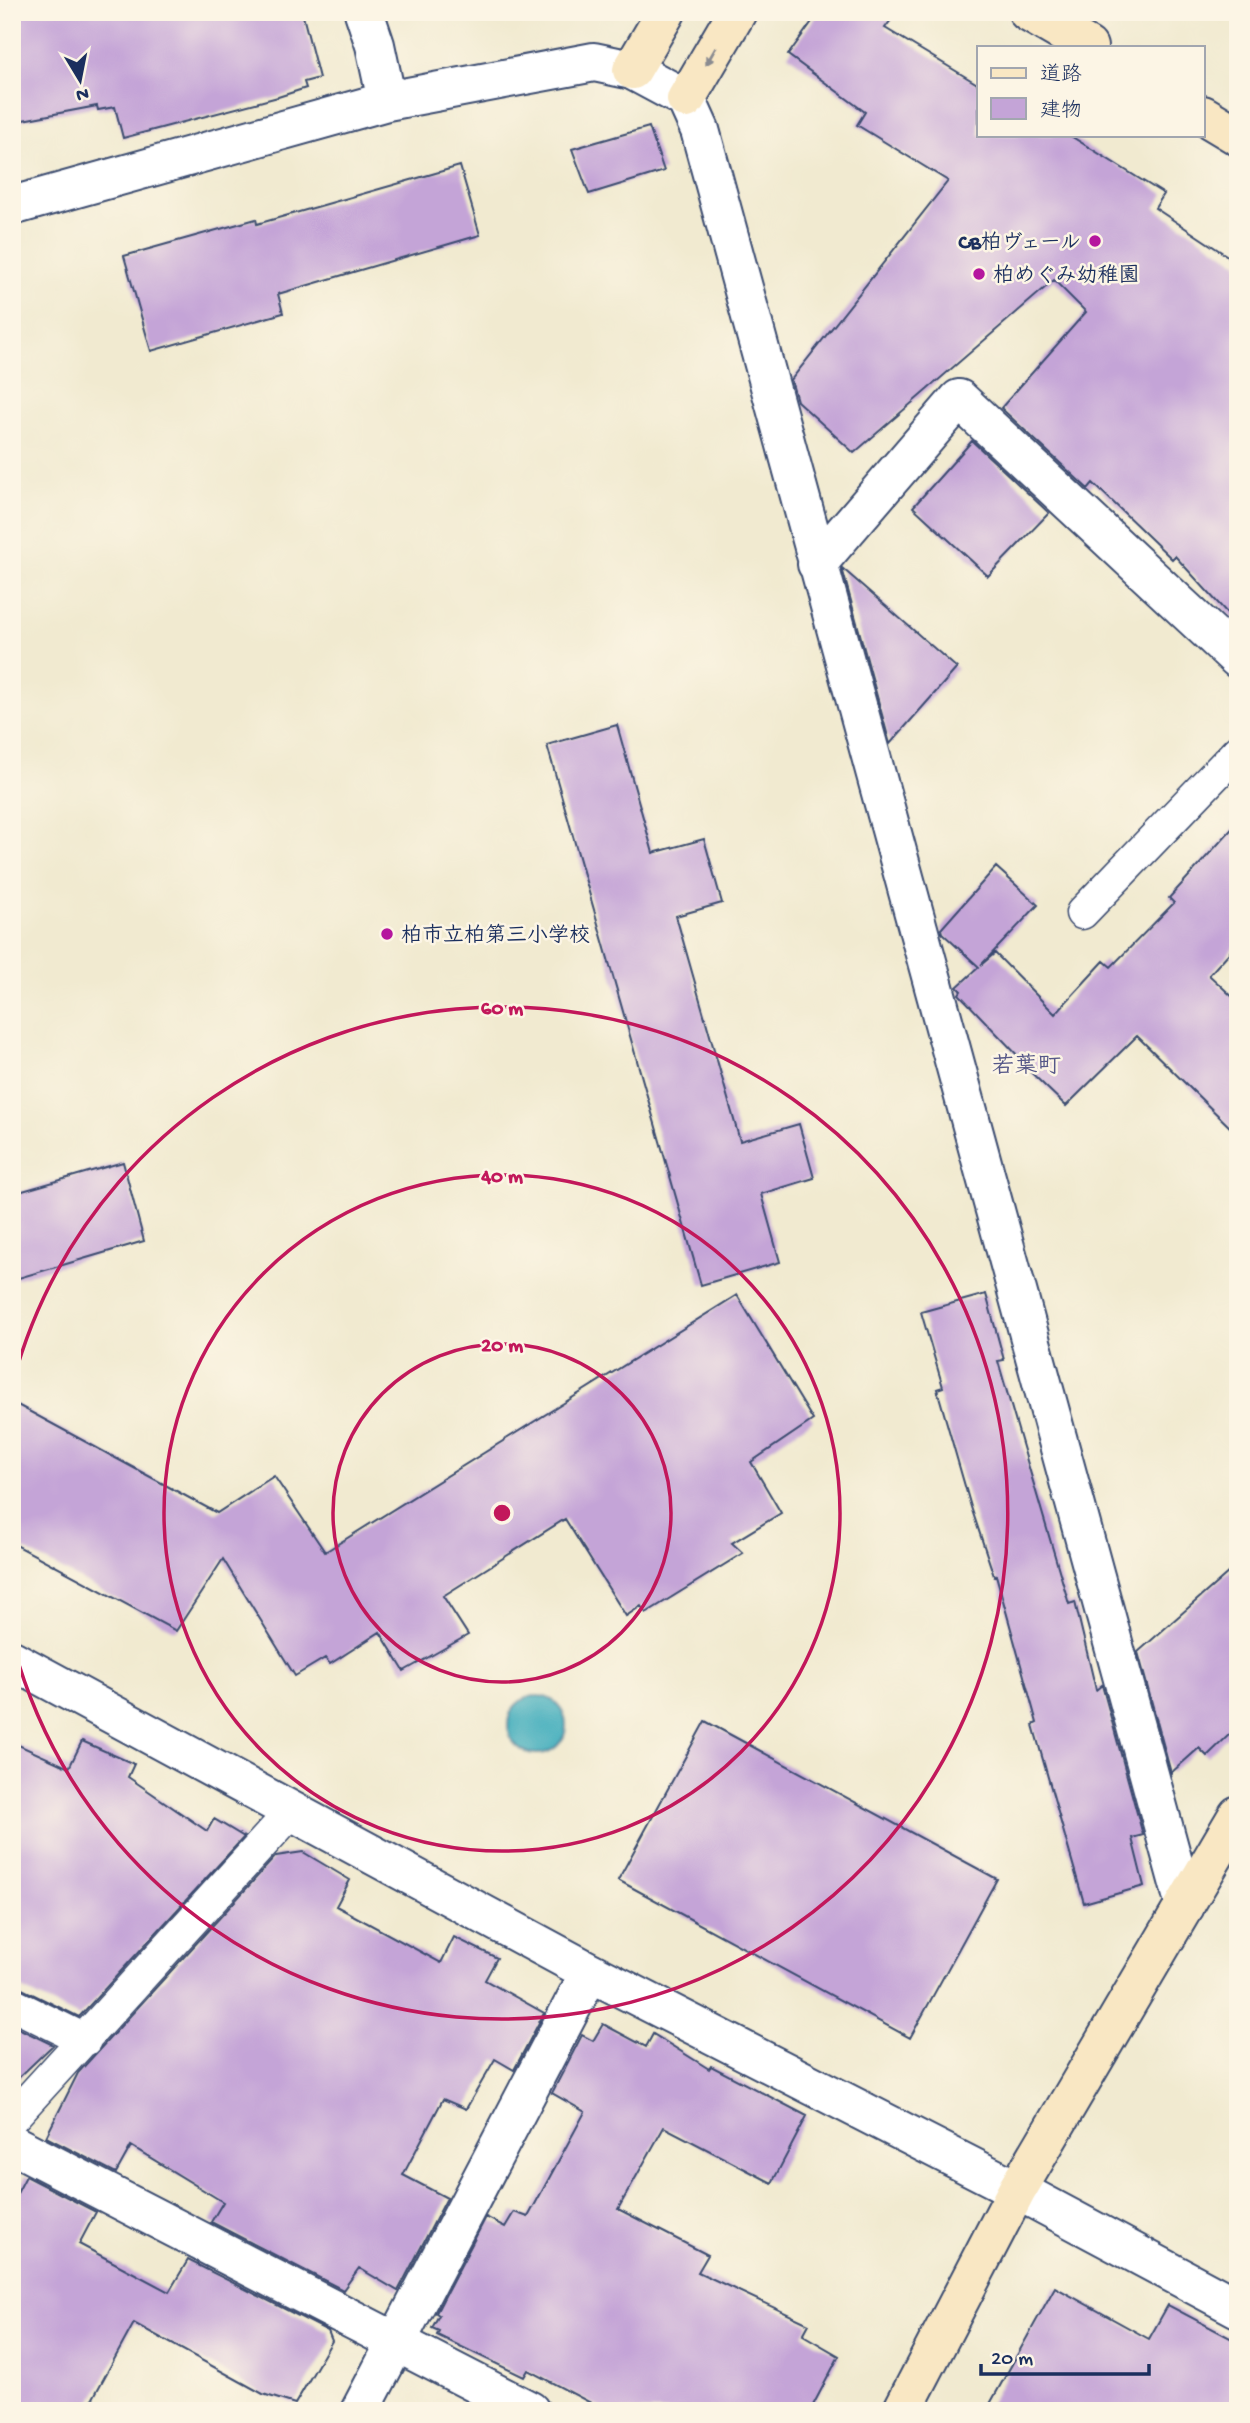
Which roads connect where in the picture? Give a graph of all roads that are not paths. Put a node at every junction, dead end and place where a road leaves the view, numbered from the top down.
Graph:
1 (364, 12) edge
2 (666, 12) edge
3 (737, 12) edge
4 (1028, 12) edge
5 (1085, 46) edge
6 (632, 70) junction
7 (686, 99) junction
8 (387, 100) junction
9 (1204, 116) edge
10 (1238, 136) edge
11 (12, 206) edge
12 (817, 564) junction
13 (1238, 659) edge
14 (1238, 751) edge
15 (1082, 913) dead end
16 (12, 1660) edge
17 (293, 1811) junction
18 (1238, 1815) edge
19 (1185, 1906) junction
20 (590, 1972) junction
21 (12, 2004) edge
22 (85, 2040) junction
23 (12, 2118) edge
24 (12, 2144) edge
25 (1017, 2190) junction
26 (1238, 2308) edge
27 (397, 2343) junction
28 (360, 2411) edge
29 (530, 2411) edge
30 (902, 2411) edge

1 - 8 street
2 - 6 street
3 -> 7 street
4 - 5 street
6 - 7 street
6 - 8 street
7 - 12 street
8 - 11 street
9 - 10 street
12 - 13 street
12 - 19 street
14 - 15 lane
16 - 17 street
17 - 20 street
17 - 22 lane
18 - 19 street
19 - 25 street
20 - 25 street
20 - 27 street
21 - 22 lane
22 - 23 lane
24 - 27 street
25 - 26 street
25 - 30 street
27 - 28 street
27 - 29 street

